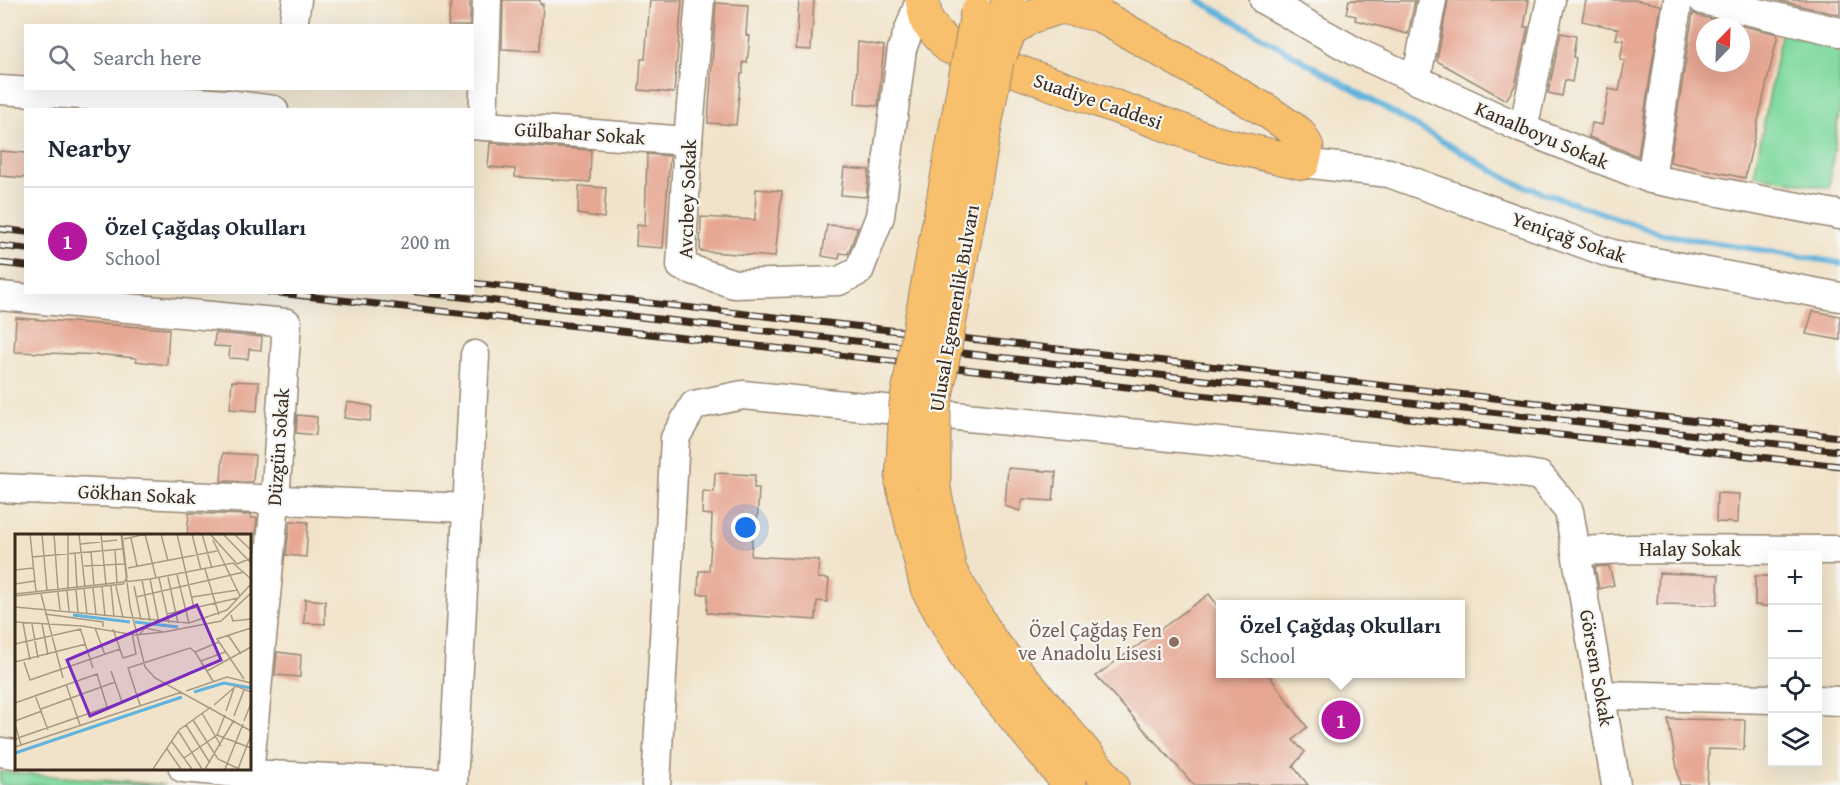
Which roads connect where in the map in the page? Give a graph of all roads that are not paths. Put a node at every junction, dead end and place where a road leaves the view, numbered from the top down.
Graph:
1 (297, 0) edge
2 (487, 0) edge
3 (700, 0) edge
4 (921, 0) edge
5 (979, 0) edge
6 (1008, 0) edge
7 (1264, 0) edge
8 (1432, 0) edge
9 (1551, 0) edge
10 (1678, 0) edge
11 (1703, 0) edge
12 (1300, 10) edge
13 (1797, 11) edge
14 (293, 24) edge
15 (1840, 32) edge
16 (995, 69) junction
17 (1416, 80) junction
18 (0, 90) edge
19 (284, 90) edge
20 (259, 108) edge
21 (281, 108) edge
22 (478, 126) edge
23 (1523, 129) junction
24 (688, 141) junction
25 (1303, 163) junction
26 (1651, 179) junction
27 (1840, 214) edge
28 (0, 296) edge
29 (1840, 297) edge
30 (475, 355) dead end
31 (0, 488) edge
32 (275, 501) junction
33 (467, 508) junction
34 (1840, 550) edge
35 (1577, 552) junction
36 (1601, 695) junction
37 (1768, 699) edge
38 (1822, 700) edge
39 (1840, 701) edge
40 (0, 752) edge
41 (15, 754) edge
42 (250, 759) edge
43 (194, 770) edge
44 (248, 780) edge
45 (656, 785) edge
46 (1070, 785) edge
47 (1112, 785) edge
48 (1616, 785) edge

1 - 14 street
2 - 22 street
3 - 24 street, Avcıbey Sokak
4 - 24 street, Avcıbey Sokak
4 - 25 main road, Suadiye Caddesi
5 - 46 main road, bridge
6 - 16 main road, bridge
7 - 12 street, Kanalboyu Sokak
8 - 17 street
9 - 23 street
10 - 26 street
11 - 13 street
12 - 17 street, Kanalboyu Sokak
13 - 15 street
16 - 25 main road, bridge
16 - 47 main road, Ulusal Egemenlik Bulvarı, bridge
17 - 23 street, Kanalboyu Sokak
18 - 20 street
19 - 21 street
22 - 24 street, Gülbahar Sokak
23 - 26 street, Kanalboyu Sokak
25 - 29 street, Yeniçağ Sokak
26 - 27 street, Kanalboyu Sokak
28 - 32 street, Düzgün Sokak
30 - 33 street
31 - 32 street, Gökhan Sokak
32 - 33 street, Gökhan Sokak
32 - 42 street, Düzgün Sokak
33 - 44 street
34 - 35 street, Halay Sokak
35 - 36 street, Görsem Sokak
35 - 45 street, Görsem Sokak
36 - 37 street
36 - 48 street, Görsem Sokak
38 - 39 street
40 - 41 street
43 - 44 street

